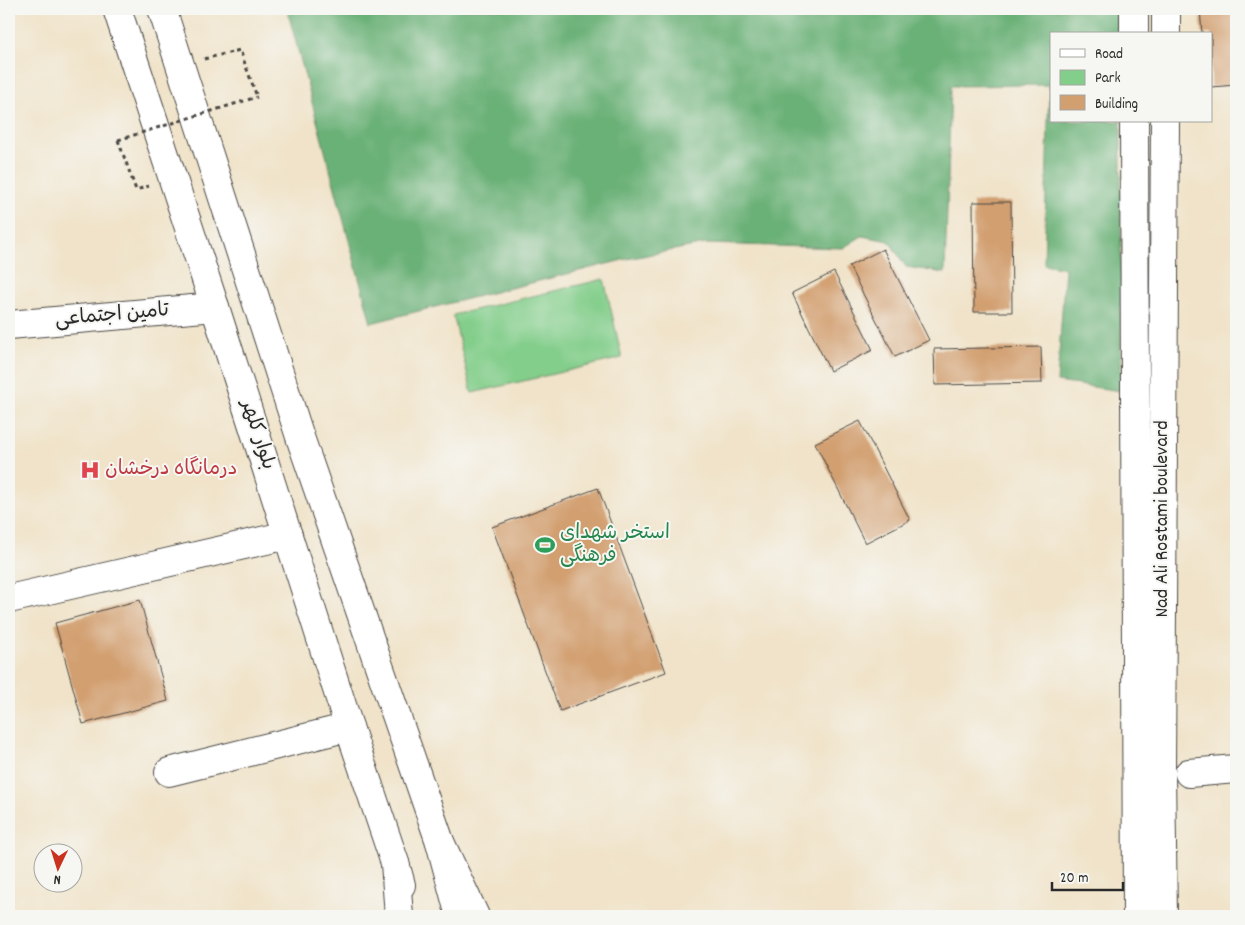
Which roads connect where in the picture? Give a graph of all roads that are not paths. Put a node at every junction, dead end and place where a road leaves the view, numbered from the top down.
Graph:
1 (117, 9) edge
2 (162, 9) edge
3 (1134, 9) edge
4 (1166, 9) edge
5 (1134, 32) edge
6 (1166, 32) edge
7 (1134, 122) edge
8 (1165, 122) edge
9 (216, 307) junction
10 (9, 325) edge
11 (288, 535) junction
12 (9, 599) edge
13 (349, 727) junction
14 (1236, 769) edge
15 (169, 772) dead end
16 (1189, 773) dead end
17 (440, 842) junction
18 (395, 862) junction
19 (399, 916) edge
20 (408, 916) edge
21 (460, 916) edge
22 (475, 916) edge
23 (1137, 916) edge
24 (1162, 916) edge

1 - 9 main road, بلوار کلهر
2 - 17 main road, بلوار کلهر
3 - 5 main road
4 - 6 main road
7 - 23 main road, Nad Ali Rostami boulevard
8 - 24 main road, Nad Ali Rostami boulevard
9 - 10 main road, تامین اجتماعی
9 - 11 main road, بلوار کلهر
11 - 12 main road
11 - 13 main road, بلوار کلهر
13 - 15 main road
13 - 18 main road, بلوار کلهر
14 - 16 main road
17 - 21 main road
17 - 22 main road
18 - 19 main road
18 - 20 main road

